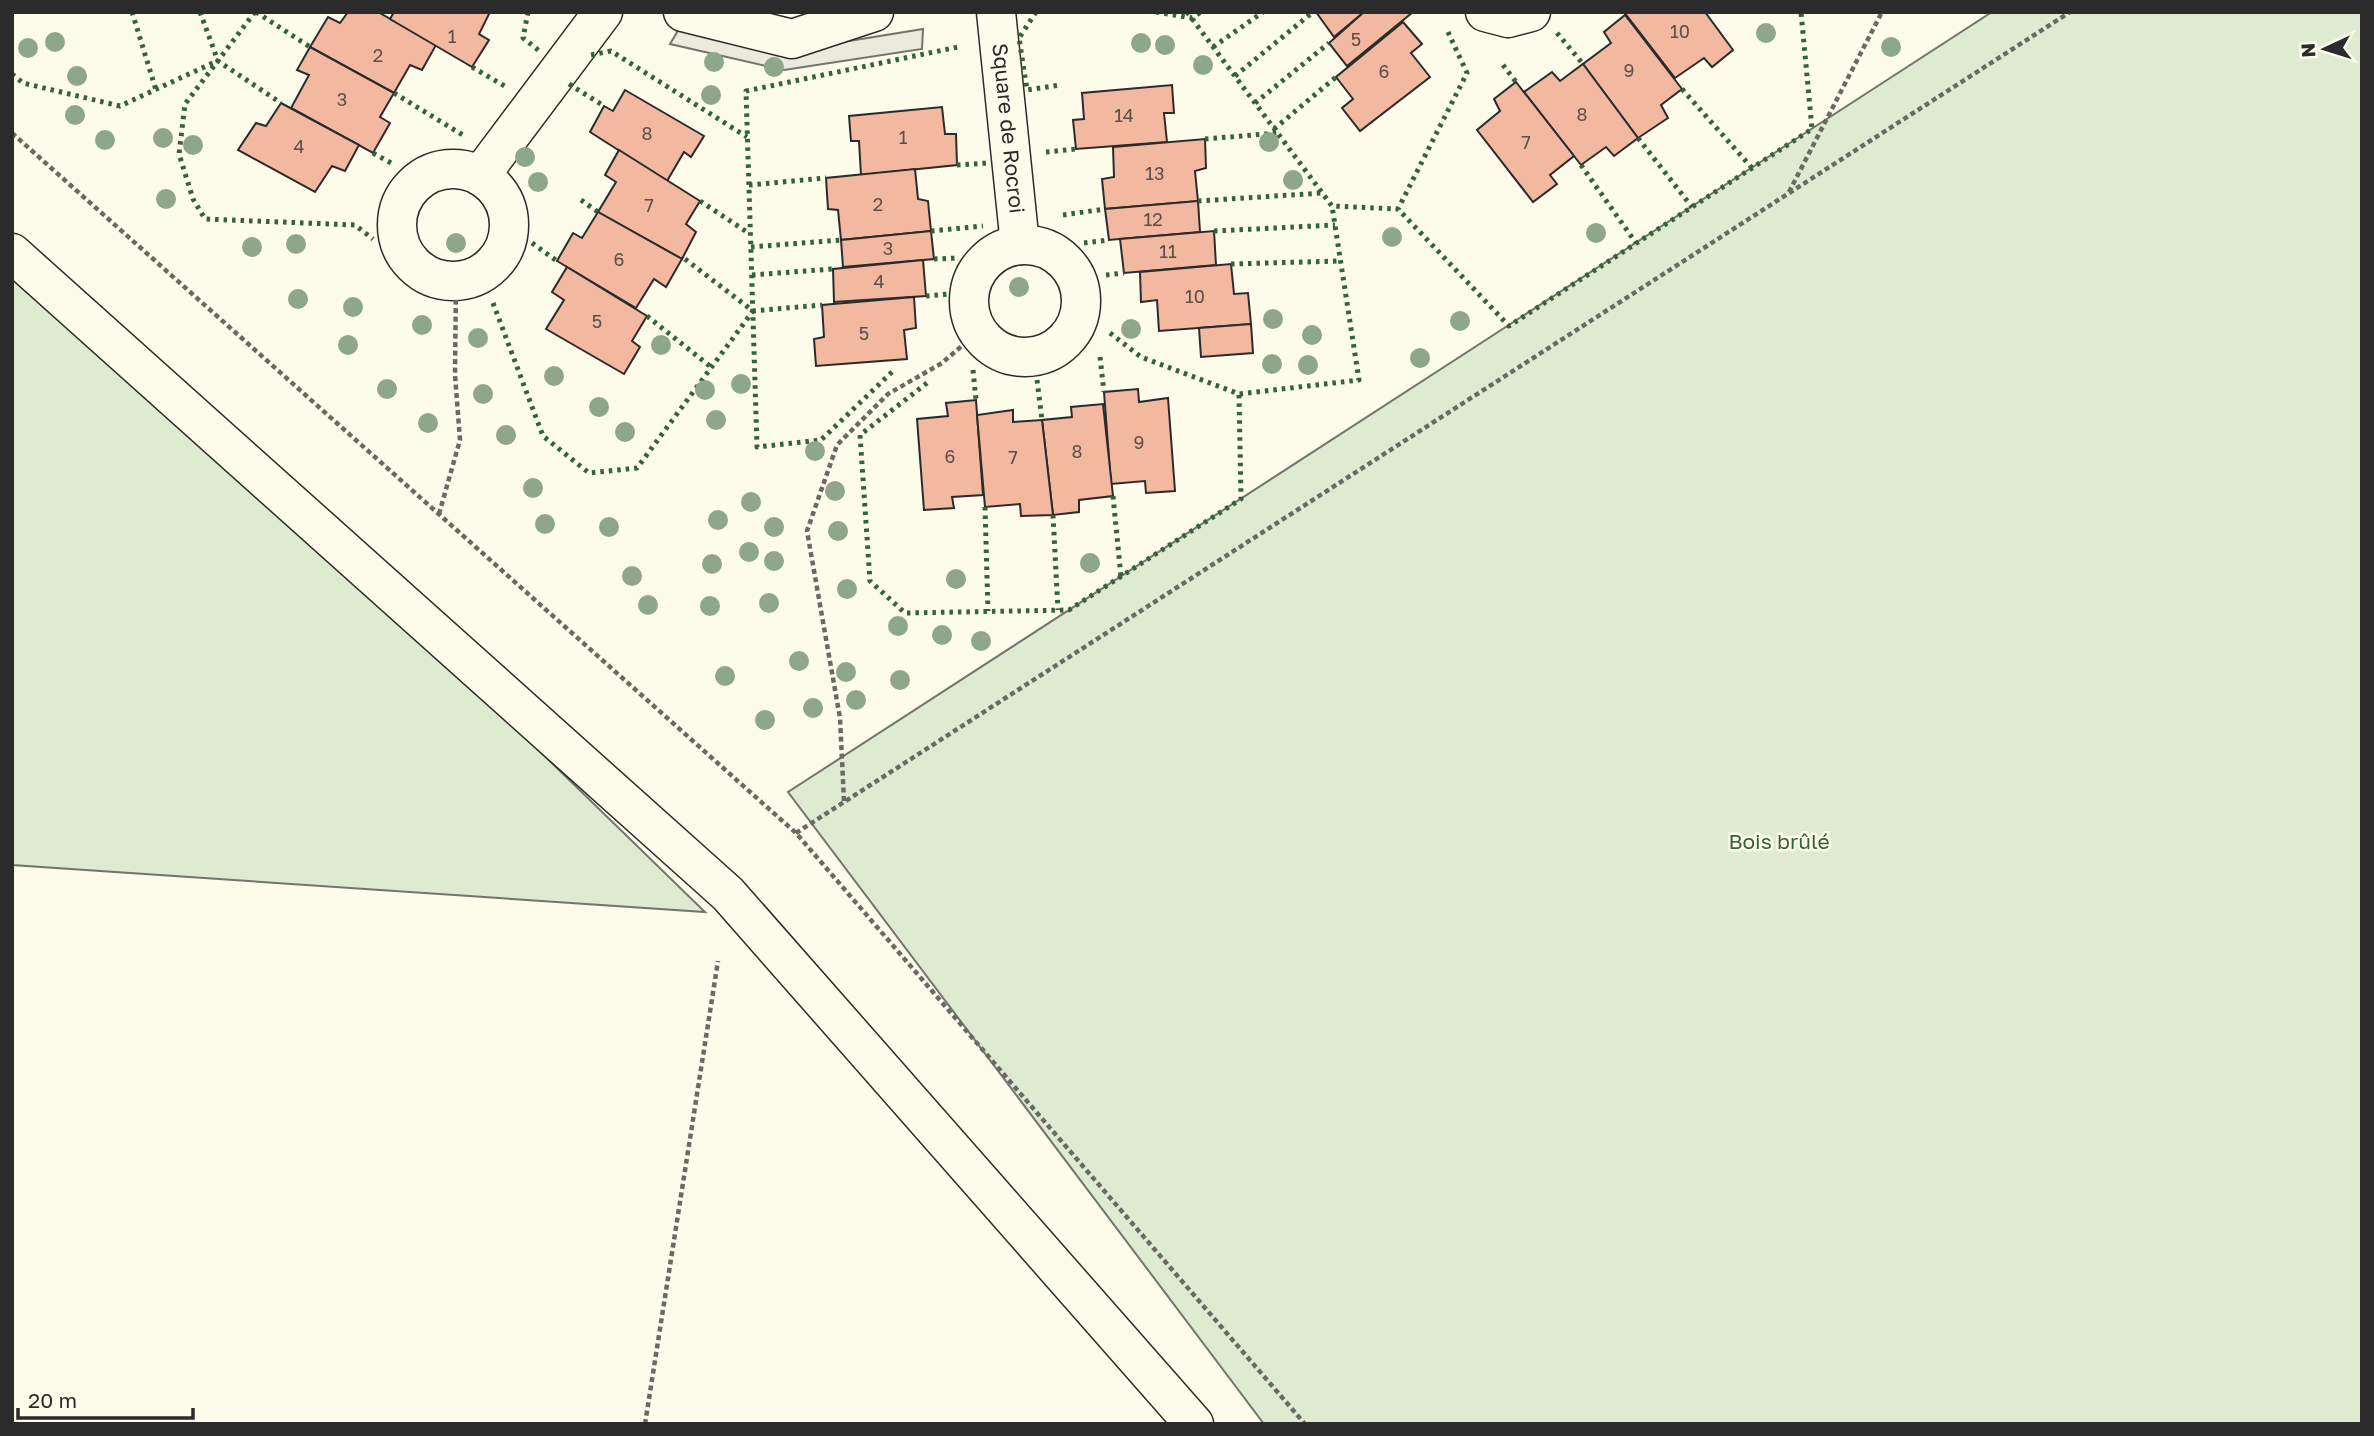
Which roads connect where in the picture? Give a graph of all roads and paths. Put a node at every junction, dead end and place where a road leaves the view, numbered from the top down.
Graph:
1 (603, 12) edge
2 (683, 12) edge
3 (874, 12) edge
4 (996, 12) edge
5 (1485, 12) edge
6 (1531, 12) edge
7 (1882, 12) edge
8 (2070, 12) edge
9 (12, 133) edge
10 (480, 176) junction
11 (1788, 194) junction
12 (1020, 245) junction
13 (12, 253) edge
14 (456, 281) junction
15 (978, 332) junction
16 (439, 514) junction
17 (845, 802) junction
18 (796, 833) junction
19 (728, 894) junction
20 (645, 1424) edge
21 (1194, 1424) edge
22 (1305, 1424) edge

1 - 10 main road
2 - 3 main road
4 - 12 main road, Square de Rocroi
5 - 6 main road
7 - 11 path
8 - 11 path
9 - 16 path
10 - 14 main road
10 - 14 main road
11 - 17 path
12 - 15 main road, Square de Rocroi
12 - 15 main road, Square de Rocroi
13 - 19 main road
14 - 16 path
15 - 17 path
16 - 18 path
17 - 18 path
18 - 22 path
19 - 20 path
19 - 21 main road

